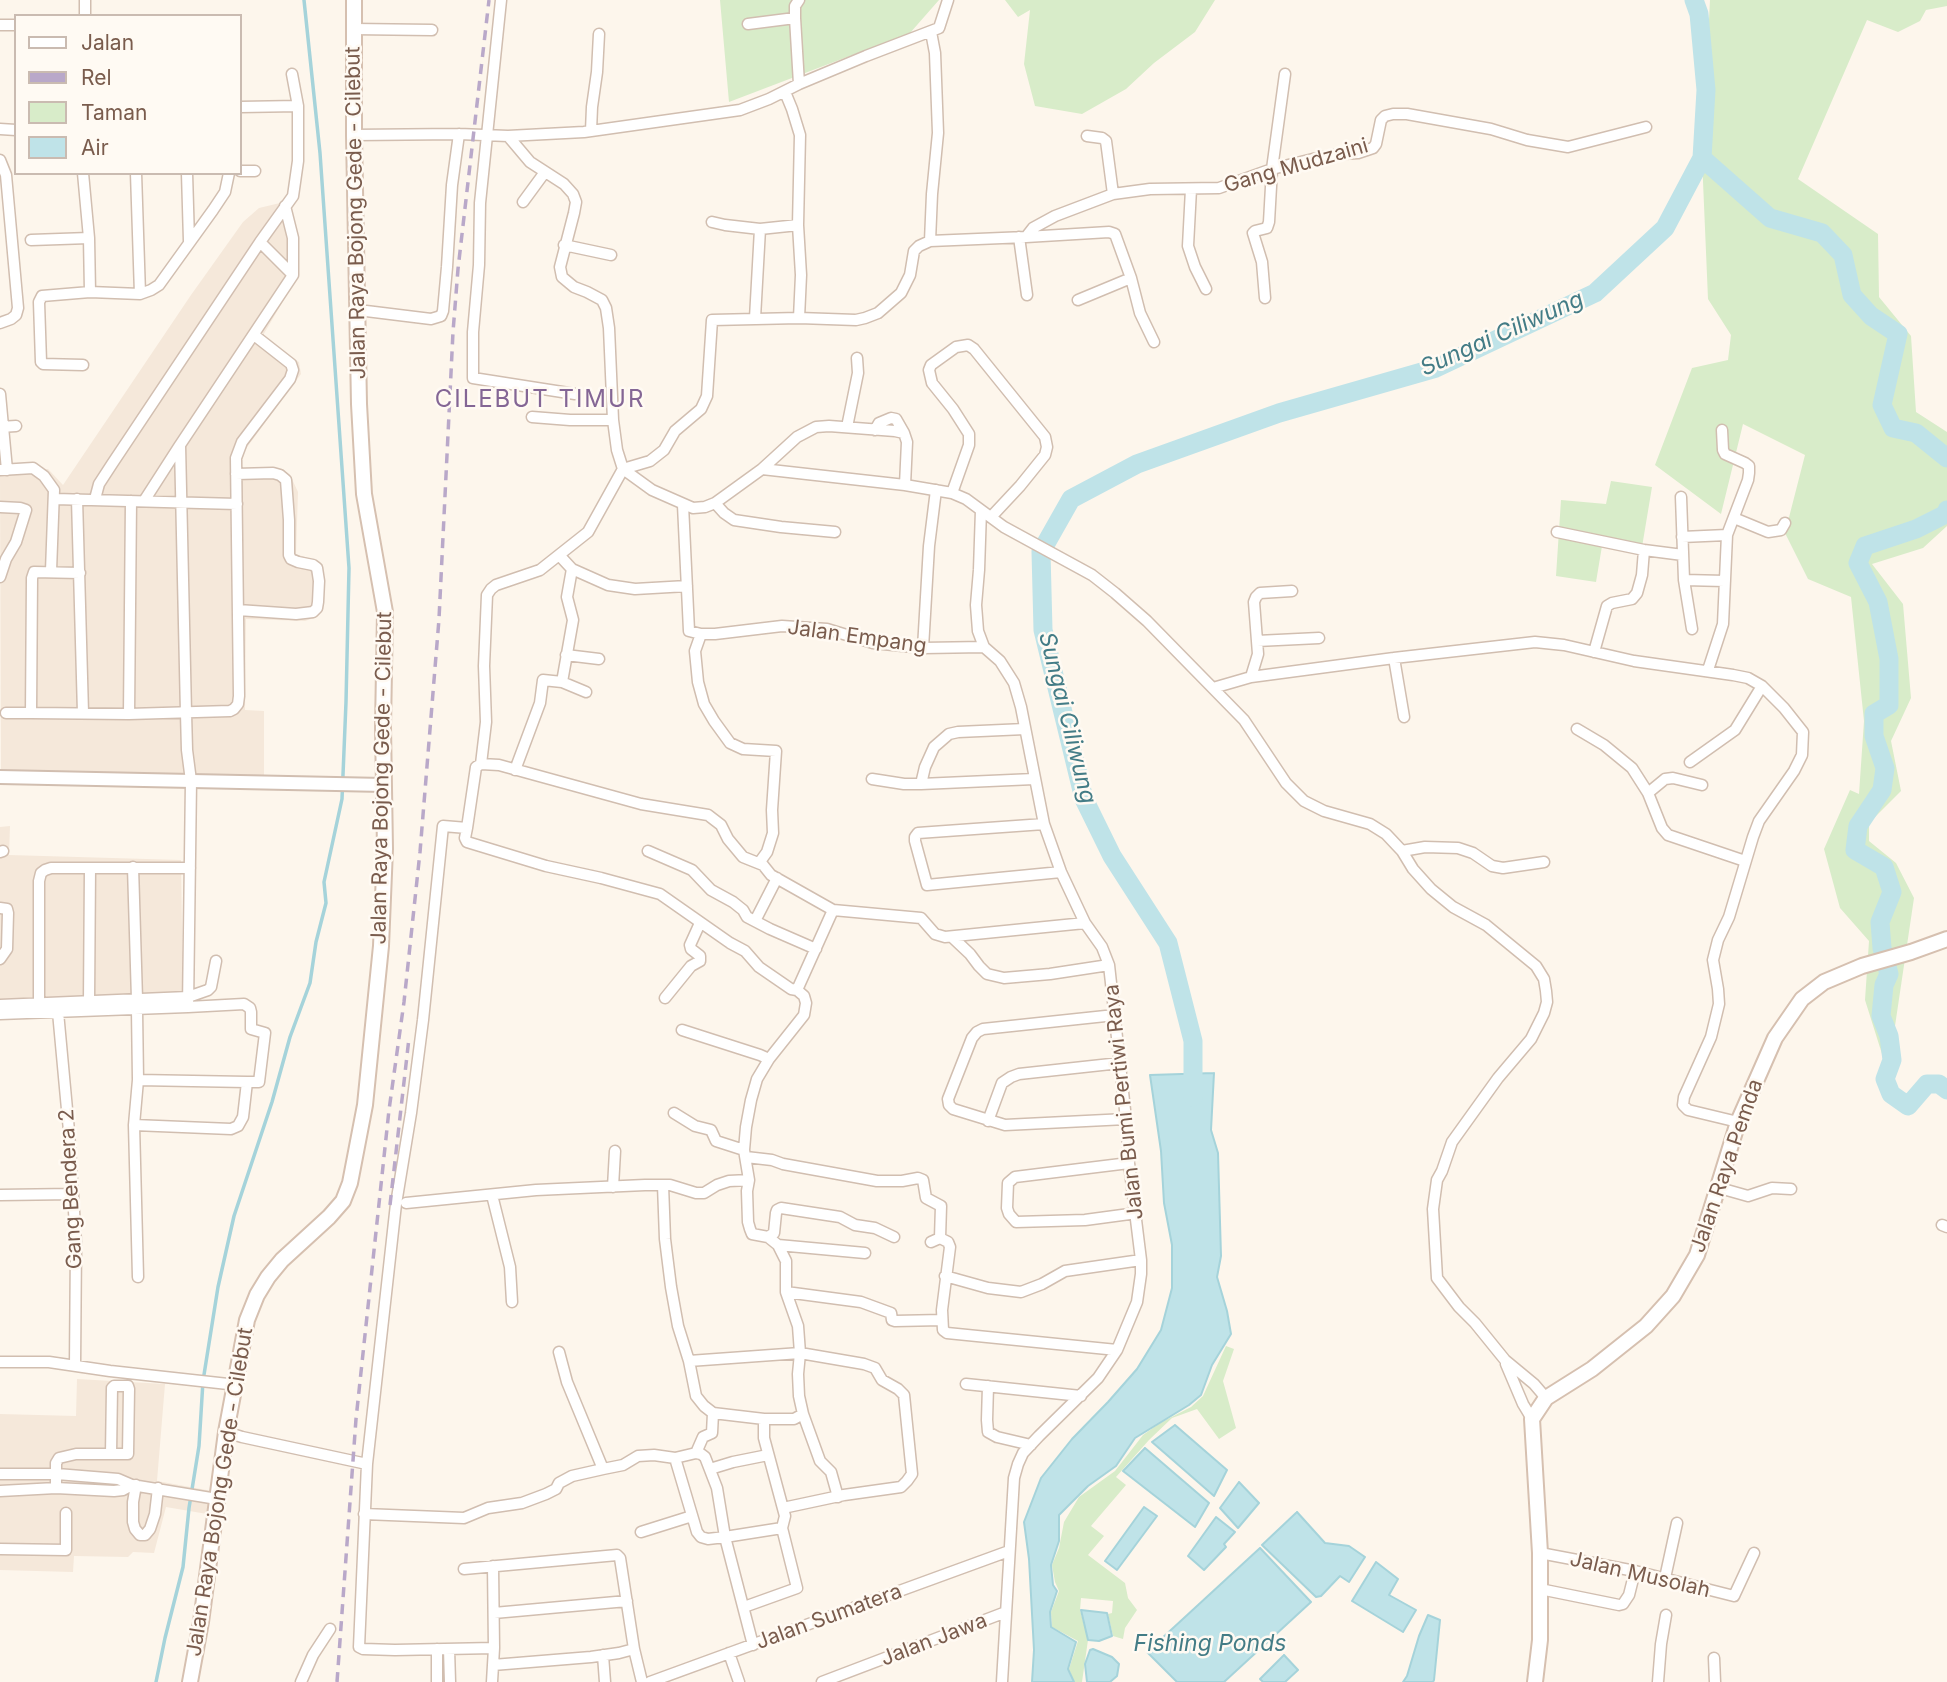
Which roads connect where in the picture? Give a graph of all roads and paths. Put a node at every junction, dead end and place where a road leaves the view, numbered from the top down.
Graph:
1 (354, 0) edge
2 (501, 0) edge
3 (799, 0) edge
4 (948, 0) edge
5 (795, 18) junction
6 (748, 24) dead end
7 (353, 29) junction
8 (432, 30) dead end
9 (931, 32) junction
10 (599, 34) dead end
11 (292, 74) dead end
12 (1285, 74) dead end
13 (799, 84) junction
14 (785, 92) junction
15 (298, 106) junction
16 (242, 107) edge
17 (1646, 127) dead end
18 (591, 131) junction
19 (459, 134) junction
20 (354, 135) junction
21 (486, 135) junction
22 (508, 136) junction
23 (1087, 136) dead end
24 (0, 160) edge
25 (1272, 169) junction
26 (242, 171) edge
27 (255, 171) dead end
28 (545, 172) junction
29 (83, 175) edge
30 (136, 175) edge
31 (187, 175) edge
32 (229, 175) edge
33 (1191, 189) junction
34 (1113, 194) junction
35 (523, 202) dead end
36 (285, 206) junction
37 (712, 222) dead end
38 (798, 225) junction
39 (760, 229) junction
40 (1023, 237) junction
41 (89, 238) junction
42 (31, 240) dead end
43 (189, 241) junction
44 (930, 241) junction
45 (260, 243) junction
46 (564, 245) junction
47 (611, 255) dead end
48 (293, 275) junction
49 (1130, 278) junction
50 (1206, 289) dead end
51 (90, 292) junction
52 (140, 294) junction
53 (1027, 295) dead end
54 (1265, 298) dead end
55 (1078, 300) dead end
56 (358, 310) junction
57 (755, 318) junction
58 (799, 318) junction
59 (0, 323) edge
60 (254, 335) junction
61 (1154, 342) dead end
62 (857, 358) dead end
63 (83, 365) dead end
64 (0, 394) edge
65 (575, 394) dead end
66 (532, 417) dead end
67 (612, 420) junction
68 (16, 426) dead end
69 (1, 427) edge
70 (847, 427) junction
71 (1722, 430) dead end
72 (180, 445) junction
73 (762, 469) junction
74 (3, 470) edge
75 (623, 470) junction
76 (236, 474) junction
77 (905, 485) junction
78 (936, 490) junction
79 (952, 493) junction
80 (1681, 497) dead end
81 (55, 499) junction
82 (77, 499) junction
83 (95, 499) junction
84 (131, 501) junction
85 (144, 501) junction
86 (181, 502) junction
87 (716, 503) junction
88 (237, 504) junction
89 (684, 505) junction
90 (0, 507) edge
91 (981, 510) junction
92 (991, 517) junction
93 (1734, 518) junction
94 (1785, 523) dead end
95 (835, 532) dead end
96 (1558, 532) dead end
97 (1727, 535) junction
98 (1682, 537) junction
99 (1644, 550) junction
100 (559, 555) junction
101 (1683, 555) junction
102 (3, 559) edge
103 (572, 569) junction
104 (51, 571) junction
105 (80, 573) junction
106 (0, 576) edge
107 (1684, 580) junction
108 (1725, 581) junction
109 (687, 586) junction
110 (1292, 590) dead end
111 (238, 610) junction
112 (1692, 629) dead end
113 (701, 634) junction
114 (1320, 638) dead end
115 (1257, 641) junction
116 (984, 647) junction
117 (923, 648) junction
118 (1594, 652) junction
119 (566, 654) junction
120 (1394, 658) junction
121 (599, 659) dead end
122 (1708, 670) junction
123 (1251, 677) junction
124 (562, 682) junction
125 (1762, 686) junction
126 (1213, 688) junction
127 (586, 692) dead end
128 (186, 712) junction
129 (6, 713) dead end
130 (31, 713) junction
131 (83, 713) junction
132 (129, 714) junction
133 (1404, 716) dead end
134 (1025, 729) junction
135 (1577, 729) dead end
136 (1690, 762) dead end
137 (481, 764) junction
138 (515, 770) junction
139 (0, 777) edge
140 (872, 779) dead end
141 (1034, 779) junction
142 (191, 781) junction
143 (921, 784) junction
144 (384, 785) junction
145 (1702, 785) dead end
146 (1648, 793) junction
147 (1044, 824) junction
148 (467, 828) junction
149 (648, 851) dead end
150 (1402, 851) junction
151 (1745, 861) junction
152 (1544, 862) dead end
153 (759, 863) junction
154 (133, 867) junction
155 (90, 868) junction
156 (190, 868) junction
157 (1061, 872) junction
158 (777, 878) junction
159 (0, 908) edge
160 (833, 910) junction
161 (755, 921) junction
162 (701, 923) junction
163 (1085, 923) junction
164 (952, 937) junction
165 (1947, 939) edge
166 (816, 949) junction
167 (0, 959) edge
168 (216, 961) dead end
169 (1109, 965) junction
170 (797, 990) junction
171 (665, 998) dead end
172 (89, 1001) junction
173 (188, 1002) junction
174 (39, 1003) junction
175 (0, 1005) edge
176 (137, 1005) junction
177 (58, 1012) junction
178 (0, 1014) edge
179 (1115, 1015) junction
180 (682, 1030) dead end
181 (769, 1059) junction
182 (1120, 1063) junction
183 (138, 1080) junction
184 (247, 1082) junction
185 (674, 1113) dead end
186 (1126, 1119) junction
187 (988, 1121) junction
188 (1738, 1122) junction
189 (134, 1125) junction
190 (615, 1152) dead end
191 (745, 1154) junction
192 (1129, 1163) junction
193 (749, 1180) junction
194 (663, 1185) junction
195 (613, 1186) junction
196 (1716, 1187) junction
197 (1791, 1189) dead end
198 (74, 1194) junction
199 (0, 1195) edge
200 (492, 1195) junction
201 (406, 1203) dead end
202 (1137, 1213) junction
203 (768, 1237) junction
204 (894, 1237) dead end
205 (778, 1245) junction
206 (866, 1253) dead end
207 (1142, 1260) junction
208 (945, 1276) junction
209 (138, 1278) dead end
210 (786, 1292) junction
211 (512, 1302) dead end
212 (942, 1320) junction
213 (1117, 1350) junction
214 (559, 1352) dead end
215 (800, 1353) junction
216 (1504, 1360) junction
217 (689, 1361) junction
218 (0, 1362) edge
219 (75, 1366) junction
220 (966, 1384) dead end
221 (988, 1386) junction
222 (234, 1390) junction
223 (1081, 1396) junction
224 (1546, 1398) junction
225 (713, 1413) junction
226 (803, 1414) junction
227 (764, 1419) junction
228 (1532, 1419) junction
229 (226, 1432) junction
230 (1031, 1445) junction
231 (696, 1453) junction
232 (111, 1454) junction
233 (768, 1455) junction
234 (675, 1458) junction
235 (367, 1464) junction
236 (603, 1469) junction
237 (710, 1469) junction
238 (0, 1474) edge
239 (57, 1474) junction
240 (134, 1485) junction
241 (56, 1488) junction
242 (158, 1489) junction
243 (0, 1490) edge
244 (838, 1497) junction
245 (214, 1498) junction
246 (783, 1508) junction
247 (66, 1513) dead end
248 (365, 1514) junction
249 (692, 1516) junction
250 (1677, 1523) dead end
251 (782, 1528) junction
252 (641, 1532) dead end
253 (725, 1537) junction
254 (0, 1549) edge
255 (1009, 1551) junction
256 (1540, 1553) junction
257 (1754, 1553) dead end
258 (492, 1566) junction
259 (464, 1569) dead end
260 (1635, 1571) junction
261 (1665, 1578) junction
262 (1540, 1590) junction
263 (627, 1601) junction
264 (744, 1607) junction
265 (1006, 1612) junction
266 (494, 1613) junction
267 (1666, 1615) dead end
268 (330, 1629) dead end
269 (753, 1645) junction
270 (494, 1648) junction
271 (437, 1649) junction
272 (449, 1649) junction
273 (634, 1649) junction
274 (729, 1653) junction
275 (603, 1656) junction
276 (1714, 1658) dead end
277 (493, 1665) junction
278 (190, 1682) edge
279 (300, 1682) edge
280 (437, 1682) edge
281 (450, 1682) edge
282 (492, 1682) edge
283 (605, 1682) edge
284 (642, 1682) edge
285 (650, 1682) edge
286 (739, 1682) edge
287 (822, 1682) edge
288 (1002, 1682) edge
289 (1535, 1682) edge
290 (1658, 1682) edge
291 (1715, 1682) edge

1 - 7 main road, Jalan Raya Bojong Gede - Cilebut
2 - 21 street
3 - 5 street
4 - 9 street
5 - 6 street
5 - 13 street
7 - 8 street
7 - 20 main road, Jalan Raya Bojong Gede - Cilebut
9 - 13 street
9 - 44 street
10 - 18 street
11 - 15 street
12 - 25 street
13 - 14 street
14 - 18 street
14 - 38 street
15 - 16 street
15 - 36 street
17 - 25 street, Gang Mudzaini
18 - 22 street
19 - 20 street
19 - 21 street
19 - 56 street
20 - 56 main road, Jalan Raya Bojong Gede - Cilebut
21 - 22 street
21 - 65 street
22 - 28 street
23 - 34 street
24 - 59 street
25 - 33 street, Gang Mudzaini
25 - 54 street
26 - 27 street
28 - 35 street
28 - 46 street
29 - 41 street
30 - 52 street
31 - 43 street
32 - 43 street
33 - 34 street, Gang Mudzaini
33 - 50 street
34 - 40 street, Gang Mudzaini
36 - 45 street
36 - 48 street
37 - 39 street
38 - 39 street
38 - 58 street
39 - 57 street
40 - 44 street
40 - 49 street
40 - 53 street
41 - 42 street
41 - 51 street
43 - 52 street
44 - 58 street
45 - 48 street
45 - 83 street
46 - 47 street
46 - 67 street
48 - 60 street
49 - 55 street
49 - 61 street
51 - 52 street
51 - 63 street
56 - 144 main road, Jalan Raya Bojong Gede - Cilebut
57 - 58 street
57 - 75 street
60 - 72 street
60 - 76 street
62 - 70 street
64 - 69 street
66 - 67 street
67 - 75 street
68 - 69 street
69 - 74 street
70 - 73 street
70 - 77 street
71 - 93 street
72 - 85 street
72 - 86 street
73 - 77 street
73 - 87 street
74 - 81 street
75 - 89 street
75 - 100 street
76 - 88 street
76 - 111 street
77 - 78 street
78 - 79 street
78 - 117 street
79 - 91 street
79 - 92 street
80 - 98 street
81 - 82 street
81 - 104 street
82 - 83 street
82 - 105 street
83 - 84 street
84 - 85 street
84 - 132 street
85 - 86 street
86 - 88 street
86 - 128 street
87 - 89 street
87 - 95 street
88 - 111 street
89 - 109 street
90 - 102 street
91 - 92 street
91 - 116 street
92 - 126 street
93 - 94 street
93 - 97 street
96 - 99 street
97 - 98 street
97 - 108 street
98 - 101 street
99 - 101 street
99 - 118 street
100 - 103 street
100 - 137 street
101 - 107 street
102 - 106 street
103 - 109 street
103 - 119 street
104 - 105 street
104 - 130 street
105 - 131 street
107 - 108 street
107 - 112 street
108 - 122 street
109 - 113 street
110 - 115 street
111 - 128 street
113 - 117 street, Jalan Empang
113 - 153 street
114 - 115 street
115 - 123 street
116 - 117 street, Jalan Empang
116 - 134 street, Jalan Bumi Pertiwi Raya
118 - 120 street
118 - 122 street
119 - 121 street
119 - 124 street
120 - 123 street
120 - 133 street
122 - 125 street
123 - 126 street
124 - 127 street
124 - 138 street
125 - 136 street
125 - 151 street
126 - 150 street
128 - 132 street
128 - 142 street
129 - 130 street
130 - 131 street
131 - 132 street
134 - 141 street, Jalan Bumi Pertiwi Raya
134 - 143 street
135 - 146 street
137 - 138 street
137 - 148 street
138 - 153 street
139 - 142 street
140 - 143 street
141 - 143 street
141 - 147 street, Jalan Bumi Pertiwi Raya
142 - 144 street
142 - 156 street
144 - 222 main road, Jalan Raya Bojong Gede - Cilebut
145 - 146 street
146 - 151 street
147 - 157 street, Jalan Bumi Pertiwi Raya
147 - 157 street
148 - 162 street
148 - 235 street
149 - 161 street
150 - 152 street
150 - 216 street
151 - 188 street
153 - 158 street
154 - 155 street
154 - 156 street
154 - 176 street
155 - 172 street
155 - 174 street
156 - 173 street
157 - 163 street, Jalan Bumi Pertiwi Raya
158 - 160 street
158 - 161 street
159 - 167 street
160 - 164 street
160 - 166 street
161 - 166 street
162 - 170 street
162 - 171 street
163 - 164 street
163 - 169 street, Jalan Bumi Pertiwi Raya
164 - 169 street
165 - 188 main road, Jalan Raya Pemda
166 - 170 street
168 - 173 street
169 - 179 street, Jalan Bumi Pertiwi Raya
170 - 181 street
172 - 174 street
172 - 176 street
173 - 176 street
173 - 184 street
174 - 175 street
176 - 177 street
176 - 183 street
177 - 178 street
177 - 198 street, Gang Bendera 2
179 - 182 street, Jalan Bumi Pertiwi Raya
179 - 187 street
180 - 181 street
181 - 191 street
182 - 186 street, Jalan Bumi Pertiwi Raya
182 - 187 street
183 - 184 street
183 - 189 street
184 - 189 street
185 - 191 street
186 - 187 street
186 - 192 street, Jalan Bumi Pertiwi Raya
188 - 196 main road, Jalan Raya Pemda
189 - 209 street
190 - 195 street
191 - 193 street
191 - 208 street
192 - 202 street, Jalan Bumi Pertiwi Raya
192 - 202 street
193 - 194 street
193 - 203 street
194 - 195 street
194 - 217 street
195 - 200 street
196 - 197 street
196 - 224 main road, Jalan Raya Pemda
198 - 199 street
198 - 219 street, Gang Bendera 2
200 - 201 street
200 - 211 street
202 - 207 street, Jalan Bumi Pertiwi Raya
203 - 204 street
203 - 205 street
205 - 206 street
205 - 210 street
207 - 208 street
207 - 213 street, Jalan Bumi Pertiwi Raya
208 - 212 street
210 - 212 street
210 - 215 street
212 - 213 street
213 - 223 street, Jalan Bumi Pertiwi Raya
214 - 236 street
215 - 217 street
215 - 226 street
215 - 244 street
216 - 224 street
216 - 228 street
217 - 225 street
218 - 219 street
219 - 222 street
220 - 221 street
221 - 223 street
221 - 230 street
222 - 229 main road, Jalan Raya Bojong Gede - Cilebut
223 - 230 street, Jalan Bumi Pertiwi Raya
224 - 228 main road, Jalan Raya Pemda
225 - 227 street
225 - 231 street
226 - 227 street
226 - 244 street
227 - 233 street
228 - 256 main road
229 - 235 street
229 - 245 main road, Jalan Raya Bojong Gede - Cilebut
230 - 255 street, Jalan Bumi Pertiwi Raya
231 - 234 street
231 - 237 street
232 - 232 street
232 - 239 street
233 - 237 street
233 - 246 street
234 - 236 street
234 - 249 street
235 - 248 street
236 - 248 street
237 - 253 street
238 - 239 street
239 - 240 street
239 - 241 street
240 - 241 street
240 - 242 street
240 - 242 street
241 - 243 street
242 - 245 street
244 - 246 street
245 - 278 main road, Jalan Raya Bojong Gede - Cilebut
246 - 251 street
247 - 254 street
248 - 271 street
249 - 252 street
249 - 253 street
250 - 261 street
251 - 253 street
251 - 264 street
253 - 264 street
255 - 265 street, Jalan Bumi Pertiwi Raya
255 - 269 street, Jalan Sumatera
256 - 260 street, Jalan Musolah
256 - 262 main road
257 - 261 street, Jalan Musolah
258 - 259 street
258 - 263 street
258 - 266 street
260 - 261 street, Jalan Musolah
260 - 262 street
262 - 289 main road
263 - 266 street
263 - 273 street
264 - 269 street
265 - 287 street, Jalan Jawa
265 - 288 street, Jalan Bumi Pertiwi Raya
266 - 270 street
267 - 290 street
268 - 279 street
269 - 274 street, Jalan Sumatera
270 - 272 street
270 - 277 street
271 - 272 street
271 - 280 street
272 - 281 street
273 - 275 street
273 - 284 street
274 - 285 street, Jalan Sumatera
274 - 286 street
275 - 277 street
275 - 283 street
276 - 291 street
277 - 282 street

